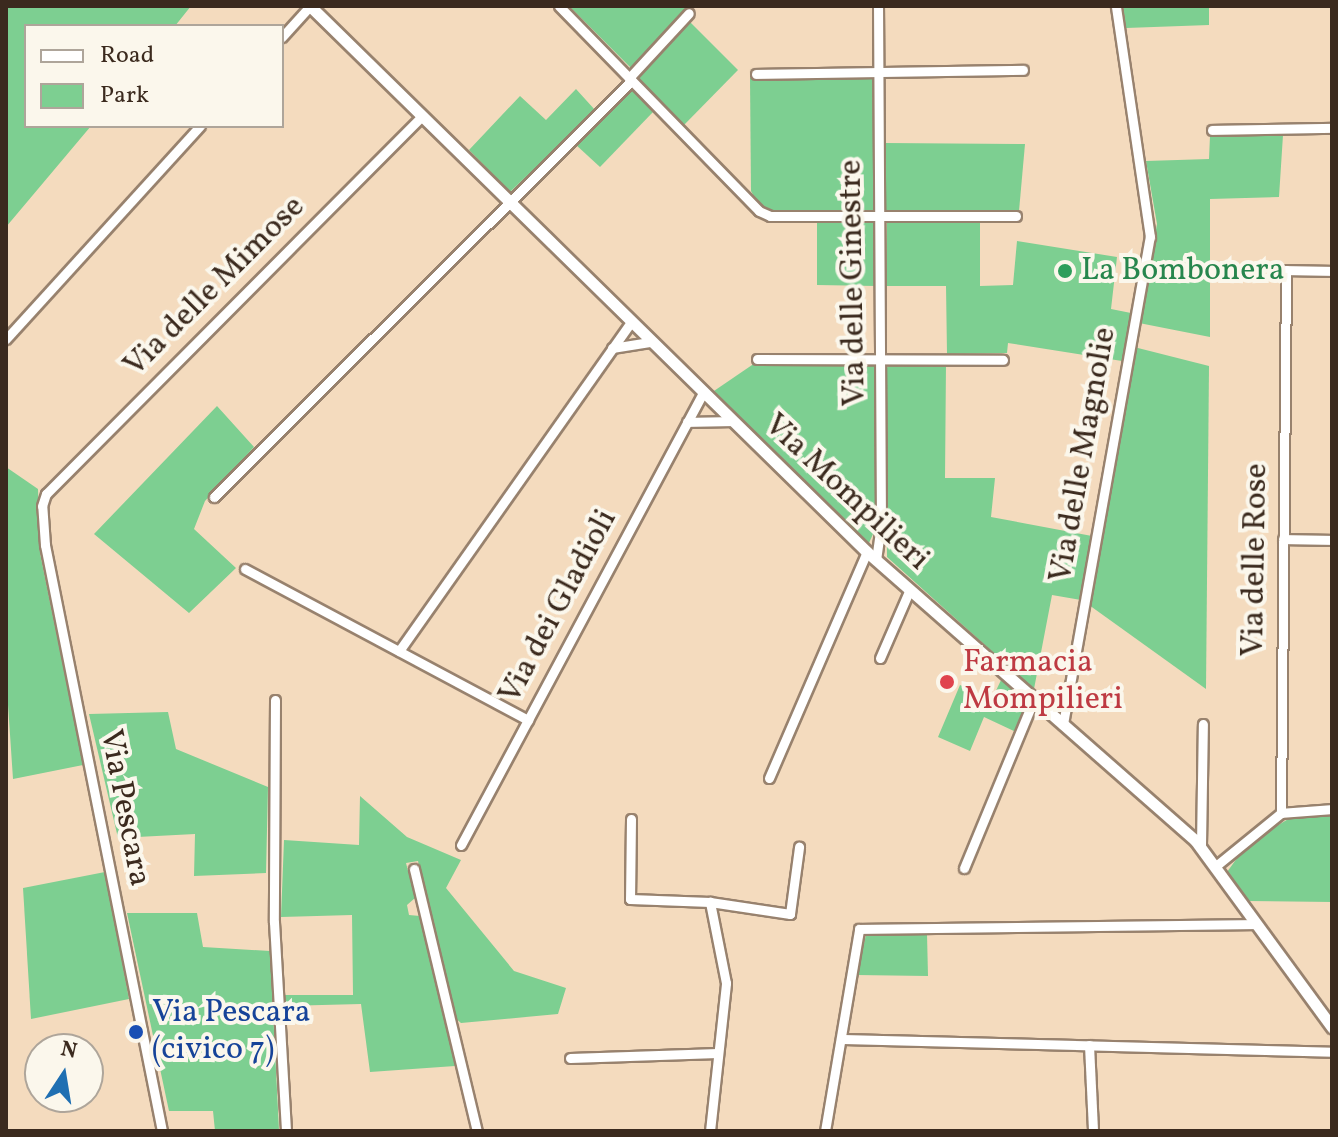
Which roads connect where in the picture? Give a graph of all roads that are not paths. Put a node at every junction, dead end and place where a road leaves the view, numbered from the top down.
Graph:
1 (310, 6) edge
2 (559, 6) edge
3 (878, 6) edge
4 (1116, 6) edge
5 (689, 13) dead end
6 (284, 35) edge
7 (1023, 70) dead end
8 (878, 72) junction
9 (756, 74) dead end
10 (631, 79) junction
11 (421, 117) junction
12 (198, 128) edge
13 (1332, 128) edge
14 (1212, 130) dead end
15 (509, 203) junction
16 (878, 216) junction
17 (1016, 216) dead end
18 (1332, 271) edge
19 (630, 323) junction
20 (6, 339) edge
21 (650, 342) junction
22 (612, 348) junction
23 (757, 359) dead end
24 (881, 359) junction
25 (1003, 360) dead end
26 (703, 393) junction
27 (731, 421) junction
28 (687, 422) junction
29 (46, 494) joint
30 (214, 497) dead end
31 (1283, 539) junction
32 (1332, 540) edge
33 (872, 556) junction
34 (245, 569) dead end
35 (910, 589) junction
36 (399, 651) junction
37 (880, 658) dead end
38 (1034, 699) junction
39 (275, 700) dead end
40 (528, 720) junction
41 (1063, 724) junction
42 (1203, 724) dead end
43 (769, 778) dead end
44 (1332, 809) edge
45 (1281, 813) junction
46 (631, 819) dead end
47 (461, 845) dead end
48 (1201, 845) junction
49 (799, 847) dead end
50 (1217, 865) junction
51 (964, 868) dead end
52 (414, 869) dead end
53 (710, 902) junction
54 (1256, 924) junction
55 (1332, 1027) edge
56 (843, 1039) junction
57 (1089, 1045) junction
58 (1332, 1052) edge
59 (718, 1053) junction
60 (570, 1058) dead end
61 (162, 1131) edge
62 (286, 1131) edge
63 (477, 1131) edge
64 (710, 1131) edge
65 (825, 1131) edge
66 (1093, 1131) edge

1 - 6 street
1 - 11 street, Via Mompilieri
2 - 10 street
3 - 8 street, Via delle Ginestre
4 - 41 street, Via delle Magnolie
5 - 10 street
7 - 8 street
8 - 9 street
8 - 16 street, Via delle Ginestre
10 - 15 street
10 - 16 street
11 - 15 street, Via Mompilieri
11 - 29 street, Via delle Mimose
12 - 20 street
13 - 14 street
15 - 19 street, Via Mompilieri
15 - 30 street
16 - 17 street
16 - 24 street, Via delle Ginestre
18 - 31 street, Via delle Rose
19 - 21 street, Via Mompilieri
19 - 22 street
21 - 22 street
21 - 26 street, Via Mompilieri
22 - 36 street
23 - 24 street
24 - 25 street
24 - 33 street, Via delle Ginestre
26 - 27 street, Via Mompilieri
26 - 28 street, Via dei Gladioli
27 - 28 street
27 - 33 street, Via Mompilieri
28 - 40 street, Via dei Gladioli
29 - 61 street, Via Pescara
31 - 32 street
31 - 45 street, Via delle Rose
33 - 35 street, Via Mompilieri
33 - 43 street, Via delle Ginestre
34 - 36 street
35 - 37 street
35 - 38 street, Via Mompilieri
36 - 40 street
38 - 41 street, Via Mompilieri
38 - 51 street
39 - 62 street
40 - 47 street, Via dei Gladioli
41 - 48 street, Via Mompilieri
42 - 48 street
44 - 45 street
45 - 50 street
46 - 53 street
48 - 50 street, Via Mompilieri
49 - 53 street
50 - 54 street, Via Mompilieri
52 - 63 street
53 - 59 street
54 - 55 street, Via Mompilieri
54 - 56 street
56 - 57 street
56 - 65 street
57 - 58 street
57 - 66 street
59 - 60 street
59 - 64 street

